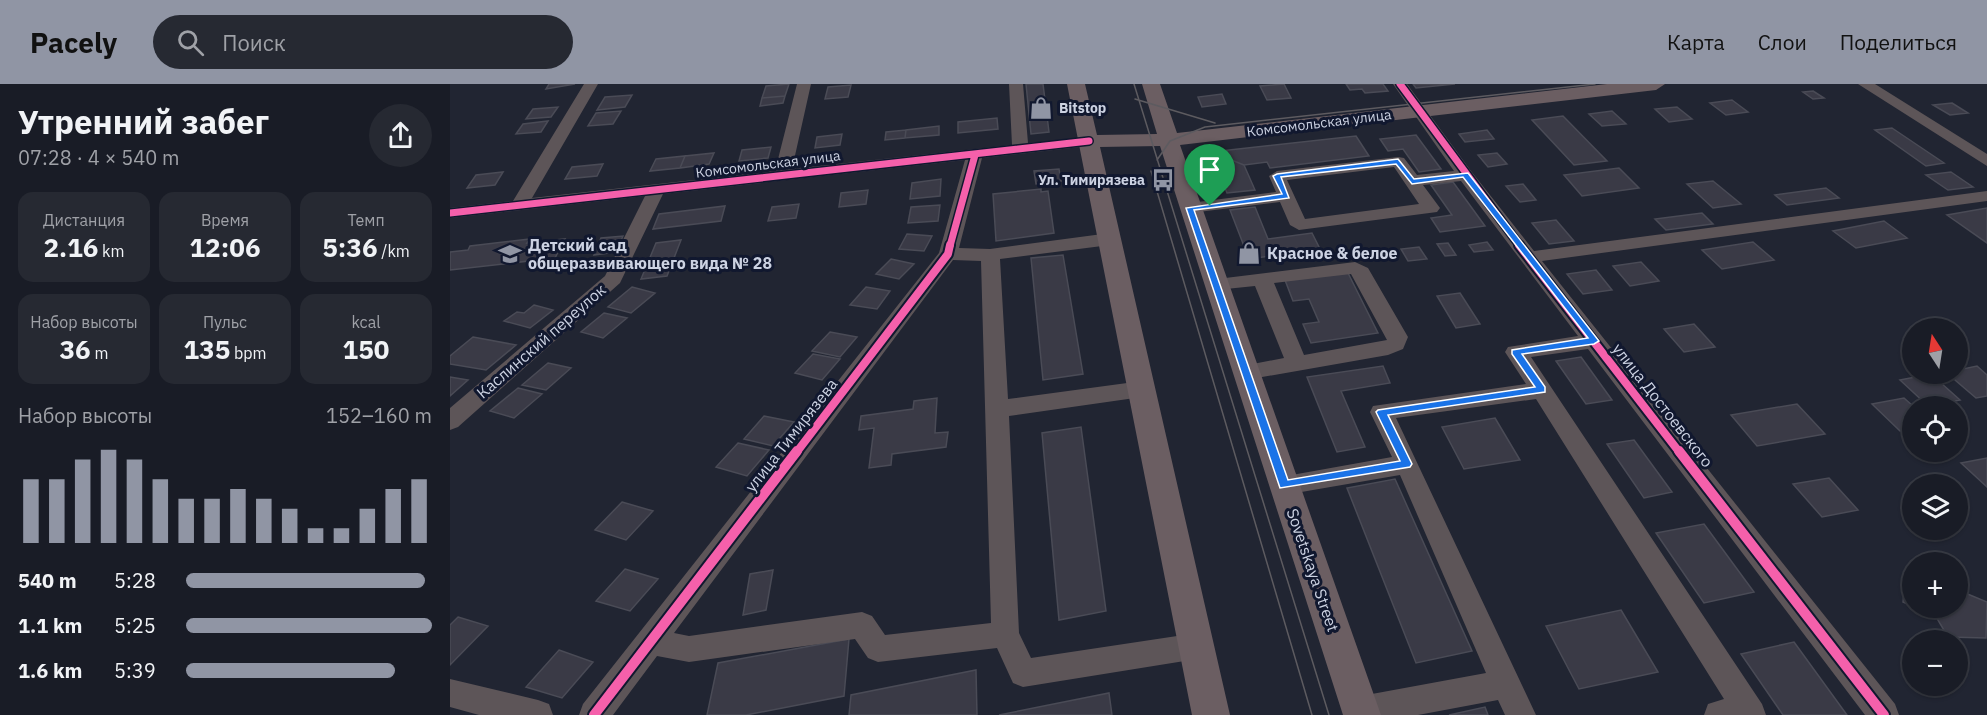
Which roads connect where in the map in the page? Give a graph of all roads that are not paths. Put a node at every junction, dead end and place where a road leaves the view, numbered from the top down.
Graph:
1 (591, 84) edge
2 (804, 84) edge
3 (1016, 84) edge
4 (1076, 84) edge
5 (1151, 84) edge
6 (1541, 84) edge
7 (1656, 84) edge
8 (1865, 84) edge
9 (1409, 98) edge
10 (1168, 133) junction
11 (1089, 141) junction
12 (1020, 149) junction
13 (975, 155) junction
14 (1987, 161) edge
15 (1465, 175) junction
16 (782, 176) junction
17 (1412, 181) junction
18 (656, 190) junction
19 (1287, 196) junction
20 (1987, 196) edge
21 (519, 206) junction
22 (1190, 208) junction
23 (450, 213) edge
24 (1110, 239) junction
25 (948, 254) junction
26 (990, 255) junction
27 (1530, 257) junction
28 (1262, 278) junction
29 (1216, 284) junction
30 (1594, 341) junction
31 (1297, 364) junction
32 (1245, 372) junction
33 (1142, 389) junction
34 (1542, 390) junction
35 (997, 409) junction
36 (450, 421) edge
37 (1407, 464) junction
38 (1284, 485) junction
39 (1005, 633) junction
40 (651, 642) junction
41 (1197, 646) junction
42 (1506, 684) junction
43 (450, 693) edge
44 (1361, 713) edge
45 (1739, 713) edge
46 (538, 715) edge
47 (594, 715) edge
48 (1211, 715) edge
49 (1521, 715) edge
50 (1884, 715) edge

1 - 21 street
2 - 16 street
3 - 12 street
4 - 11 main road
5 - 10 main road, Sovetskaya Street
6 - 9 main road, Комсомольская улица
7 - 9 main road, Комсомольская улица
8 - 14 street
9 - 10 main road, Комсомольская улица
9 - 15 street, улица Достоевского
10 - 11 main road, Комсомольская улица
10 - 22 main road, Sovetskaya Street
11 - 12 street, Комсомольская улица
11 - 24 main road
12 - 13 street, Комсомольская улица
13 - 16 street, Комсомольская улица
13 - 25 street, улица Тимирязева
15 - 17 street
15 - 27 street, улица Достоевского
16 - 18 street, Комсомольская улица
17 - 19 street
17 - 19 street
18 - 21 street, Комсомольская улица
18 - 36 street, Каслинский переулок
19 - 22 street
20 - 27 street
21 - 23 street, Комсомольская улица
22 - 29 main road, Sovetskaya Street
24 - 26 street
24 - 33 main road
25 - 26 street
25 - 40 street, улица Тимирязева
26 - 35 street
27 - 30 street, улица Достоевского
28 - 29 street
28 - 31 street
28 - 31 street
29 - 32 main road, Sovetskaya Street
30 - 34 street
30 - 50 street, улица Достоевского
31 - 32 street
32 - 38 main road, Sovetskaya Street
33 - 35 street
33 - 41 main road
34 - 37 street
34 - 45 street
35 - 39 street
37 - 38 street
37 - 42 street
38 - 44 main road, Sovetskaya Street
39 - 40 street
39 - 41 street
40 - 47 street, улица Тимирязева
41 - 48 main road
42 - 44 street
42 - 49 street
43 - 46 street

